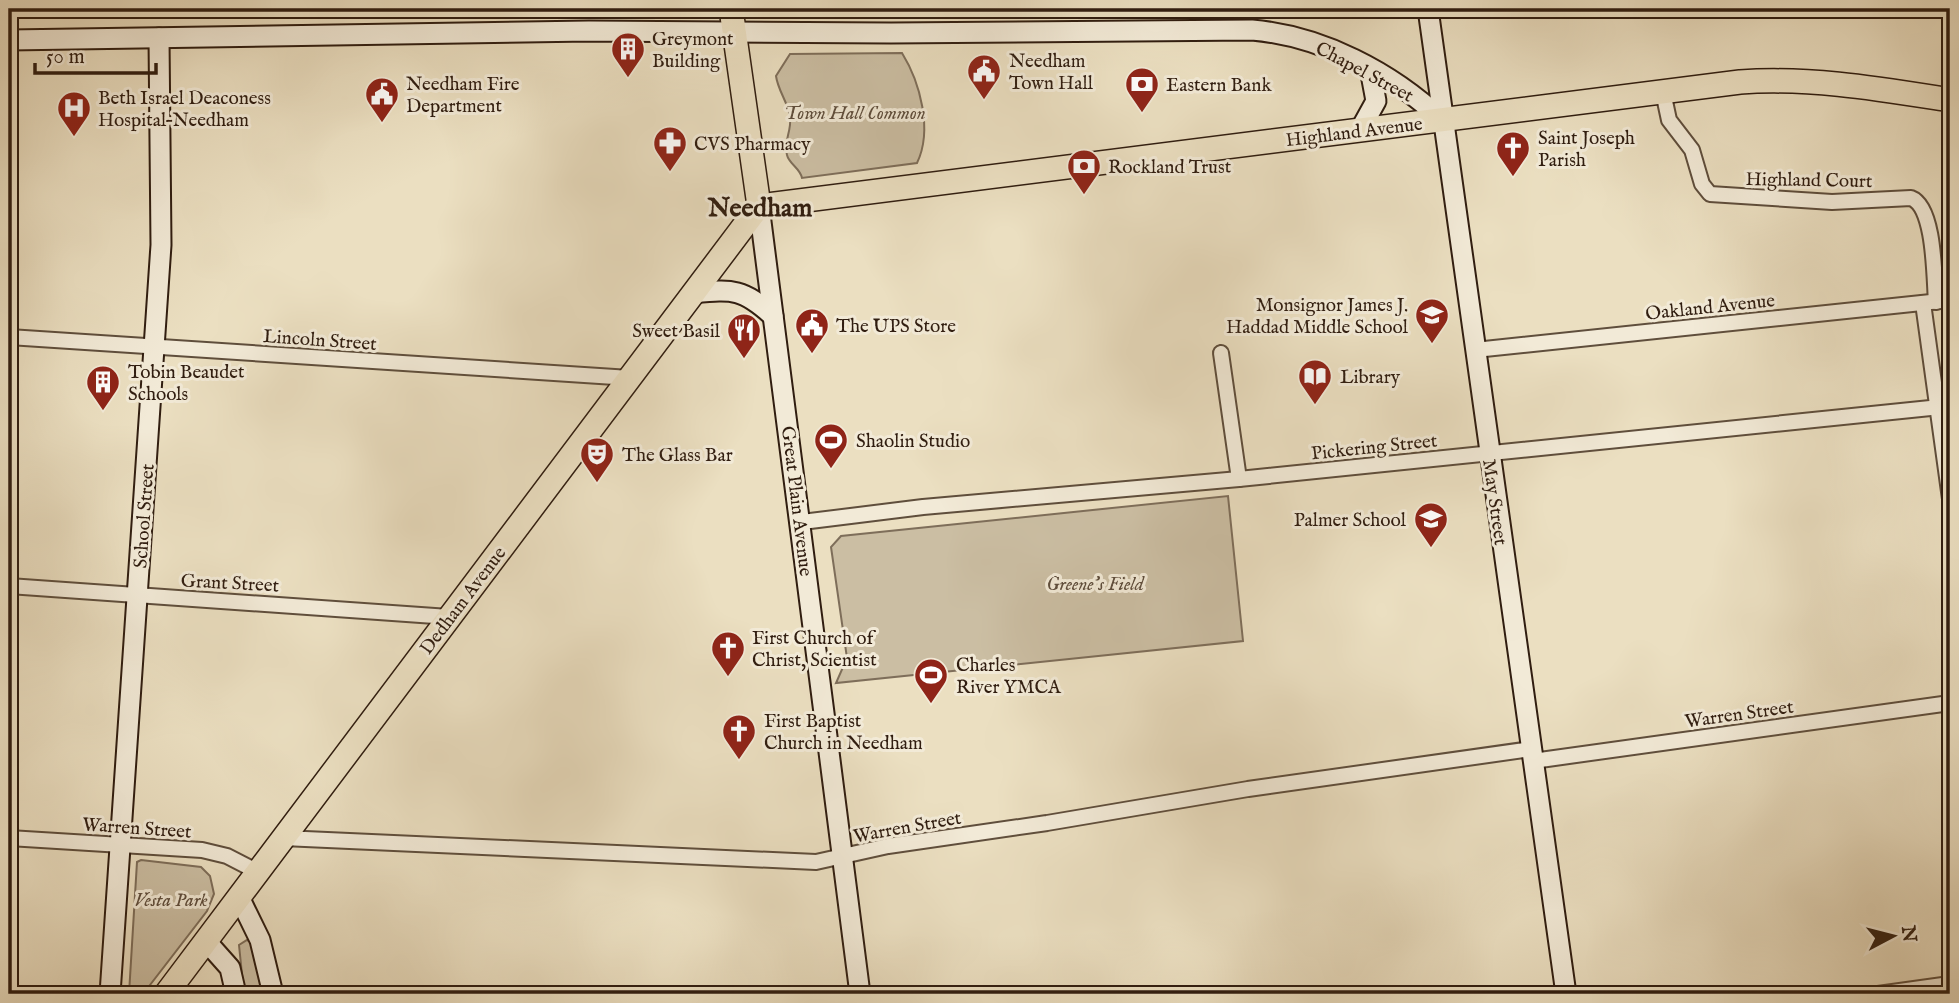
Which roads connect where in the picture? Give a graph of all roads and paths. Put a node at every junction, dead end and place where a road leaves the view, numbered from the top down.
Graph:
1 (732, 9) edge
2 (1428, 9) edge
3 (735, 32) junction
4 (159, 38) junction
5 (9, 40) edge
6 (1370, 69) junction
7 (1664, 92) junction
8 (1950, 100) edge
9 (1442, 120) junction
10 (1360, 130) junction
11 (759, 206) junction
12 (694, 293) junction
13 (1936, 302) edge
14 (774, 316) junction
15 (9, 337) edge
16 (155, 346) junction
17 (1475, 350) junction
18 (1221, 354) dead end
19 (629, 378) junction
20 (1944, 407) edge
21 (1489, 453) junction
22 (1238, 479) junction
23 (1950, 499) edge
24 (802, 522) junction
25 (9, 586) edge
26 (138, 596) junction
27 (449, 617) junction
28 (1950, 703) edge
29 (1532, 755) junction
30 (9, 838) edge
31 (284, 838) junction
32 (120, 845) junction
33 (842, 857) junction
34 (258, 872) junction
35 (239, 897) junction
36 (206, 941) junction
37 (1950, 984) edge
38 (110, 994) edge
39 (166, 994) edge
40 (236, 994) edge
41 (273, 994) edge
42 (860, 994) edge
43 (1566, 994) edge
44 (1878, 994) edge

1 - 3 main road, Great Plain Avenue
2 - 9 main road, May Street
3 - 4 main road, Chapel Street
3 - 6 main road, Chapel Street
3 - 11 main road, Great Plain Avenue
4 - 5 main road, Chapel Street
4 - 16 main road, School Street
6 - 9 main road, Chapel Street
6 - 10 main road
7 - 8 main road, Highland Avenue
7 - 9 main road, Highland Avenue
7 - 13 street, Highland Court
9 - 10 main road, Highland Avenue
9 - 17 main road, May Street
10 - 11 main road, Highland Avenue
11 - 12 main road, Dedham Avenue
11 - 14 main road, Great Plain Avenue
12 - 14 main road
12 - 19 main road, Dedham Avenue
13 - 17 street, Oakland Avenue
13 - 20 street
14 - 24 main road, Great Plain Avenue
15 - 16 street, Lincoln Street
16 - 19 street, Lincoln Street
16 - 26 main road, School Street
17 - 21 main road, May Street
18 - 22 street
19 - 27 main road, Dedham Avenue
20 - 21 street, Pickering Street
20 - 23 street
21 - 22 street, Pickering Street
21 - 29 main road, May Street
22 - 24 street, Pickering Street
24 - 33 main road, Great Plain Avenue
25 - 26 street, Grant Street
26 - 27 street, Grant Street
26 - 32 main road, School Street
27 - 31 main road, Dedham Avenue
28 - 29 street, Warren Street
29 - 33 street, Warren Street
29 - 43 main road, May Street
30 - 32 street, Warren Street
31 - 33 street, Warren Street
31 - 34 main road, Dedham Avenue
32 - 34 street, Warren Street
32 - 38 main road, School Street
33 - 42 main road, Great Plain Avenue
34 - 35 main road, Dedham Avenue
35 - 36 main road, Dedham Avenue
35 - 41 main road
36 - 39 main road, Dedham Avenue
36 - 40 main road
37 - 44 street

